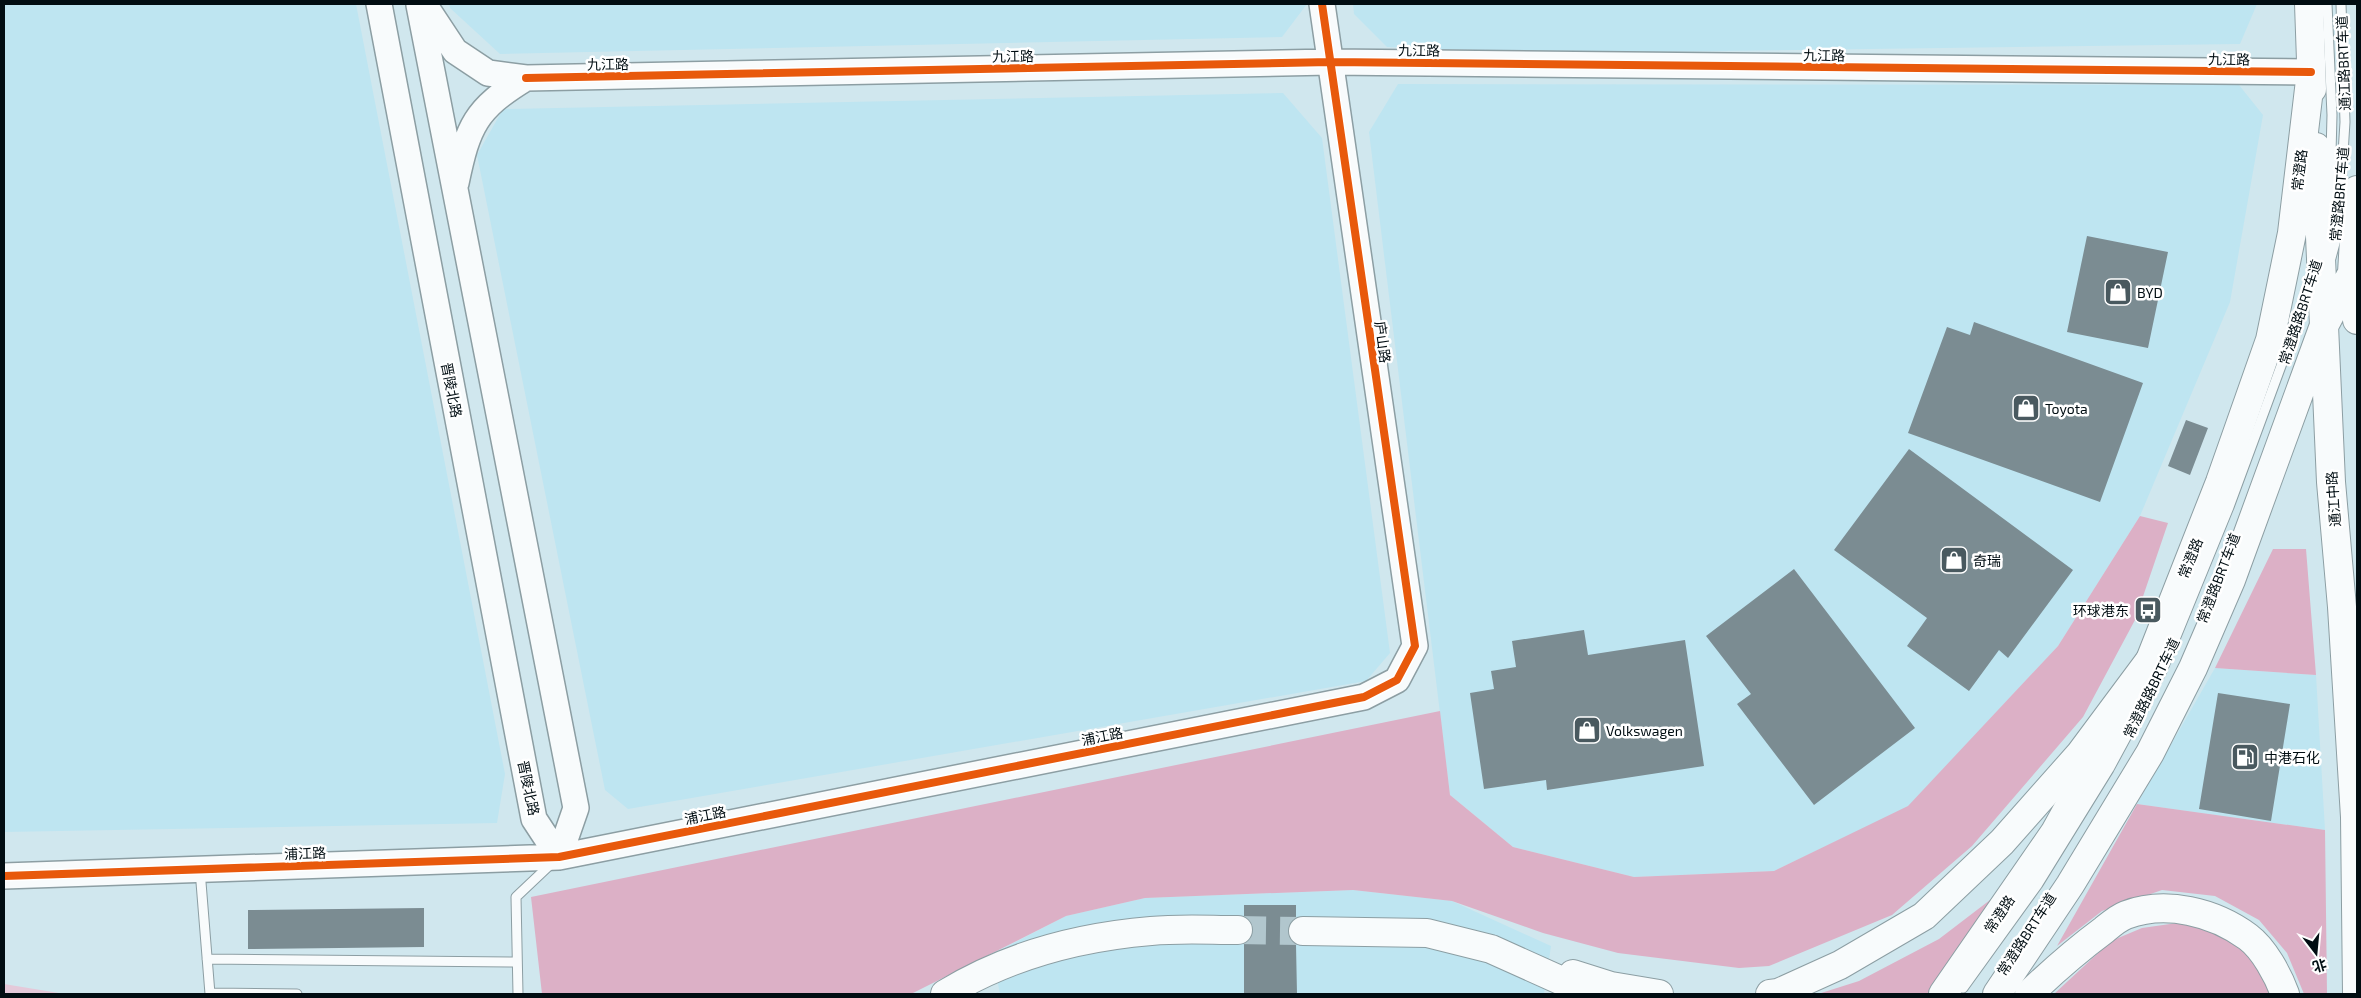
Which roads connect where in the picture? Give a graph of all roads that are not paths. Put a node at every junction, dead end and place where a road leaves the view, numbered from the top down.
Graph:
1 (379, 4) edge
2 (418, 4) edge
3 (424, 4) edge
4 (1322, 4) edge
5 (2309, 4) edge
6 (2327, 4) edge
7 (2341, 4) edge
8 (1330, 62) junction
9 (2311, 72) junction
10 (526, 78) junction
11 (2345, 122) joint
12 (2357, 190) edge
13 (454, 192) junction
14 (2340, 266) edge
15 (2322, 298) junction
16 (2357, 320) edge
17 (2323, 328) junction
18 (2278, 421) dead end
19 (2190, 650) dead end
20 (2150, 660) junction
21 (1397, 680) joint
22 (2173, 686) dead end
23 (559, 857) junction
24 (200, 870) junction
25 (4, 876) edge
26 (2053, 892) dead end
27 (1238, 930) tunnel mouth
28 (1303, 930) tunnel mouth
29 (1100, 936) junction
30 (1491, 948) junction
31 (207, 959) junction
32 (517, 962) junction
33 (210, 994) edge
34 (297, 994) edge
35 (518, 994) edge
36 (945, 994) edge
37 (982, 994) edge
38 (1591, 994) edge
39 (1659, 994) edge
40 (1770, 994) edge
41 (1943, 994) edge
42 (1959, 994) edge
43 (1986, 994) edge
44 (1997, 994) edge
45 (2029, 994) edge
46 (2285, 994) edge
47 (2357, 994) edge

1 - 23 street, 晋陵北路
2 - 13 street
3 - 10 street, 九江路
4 - 8 street, 庐山路
5 - 9 main road, 通江中路
6 - 14 lane, 常澄路路BRT车道
7 - 11 lane, 通江路BRT车道
8 - 9 street, 九江路
8 - 10 street, 九江路
8 - 21 street, 庐山路
9 - 14 main road, 通江中路
9 - 20 main road, 常澄路
10 - 13 street
11 - 14 lane, 常澄路BRT车道
12 - 14 main road, 通江中路
13 - 23 street
14 - 15 main road, 通江中路
14 - 16 main road, 通江中路
14 - 17 main road
14 - 42 lane, 常澄路路BRT车道
15 - 17 main road, 通江中路
15 - 18 lane
17 - 44 main road
17 - 47 main road, 通江中路
19 - 22 lane
20 - 40 main road
20 - 41 main road, 常澄路
21 - 23 street, 浦江路
23 - 24 street, 浦江路
23 - 32 lane
24 - 25 street, 浦江路
24 - 31 lane
26 - 43 lane, 常澄路BRT车道
27 - 29 main road
28 - 30 main road
29 - 36 main road
29 - 37 main road
30 - 38 main road
30 - 39 main road
31 - 32 lane
31 - 33 lane
32 - 35 lane
33 - 34 lane
45 - 46 main road

